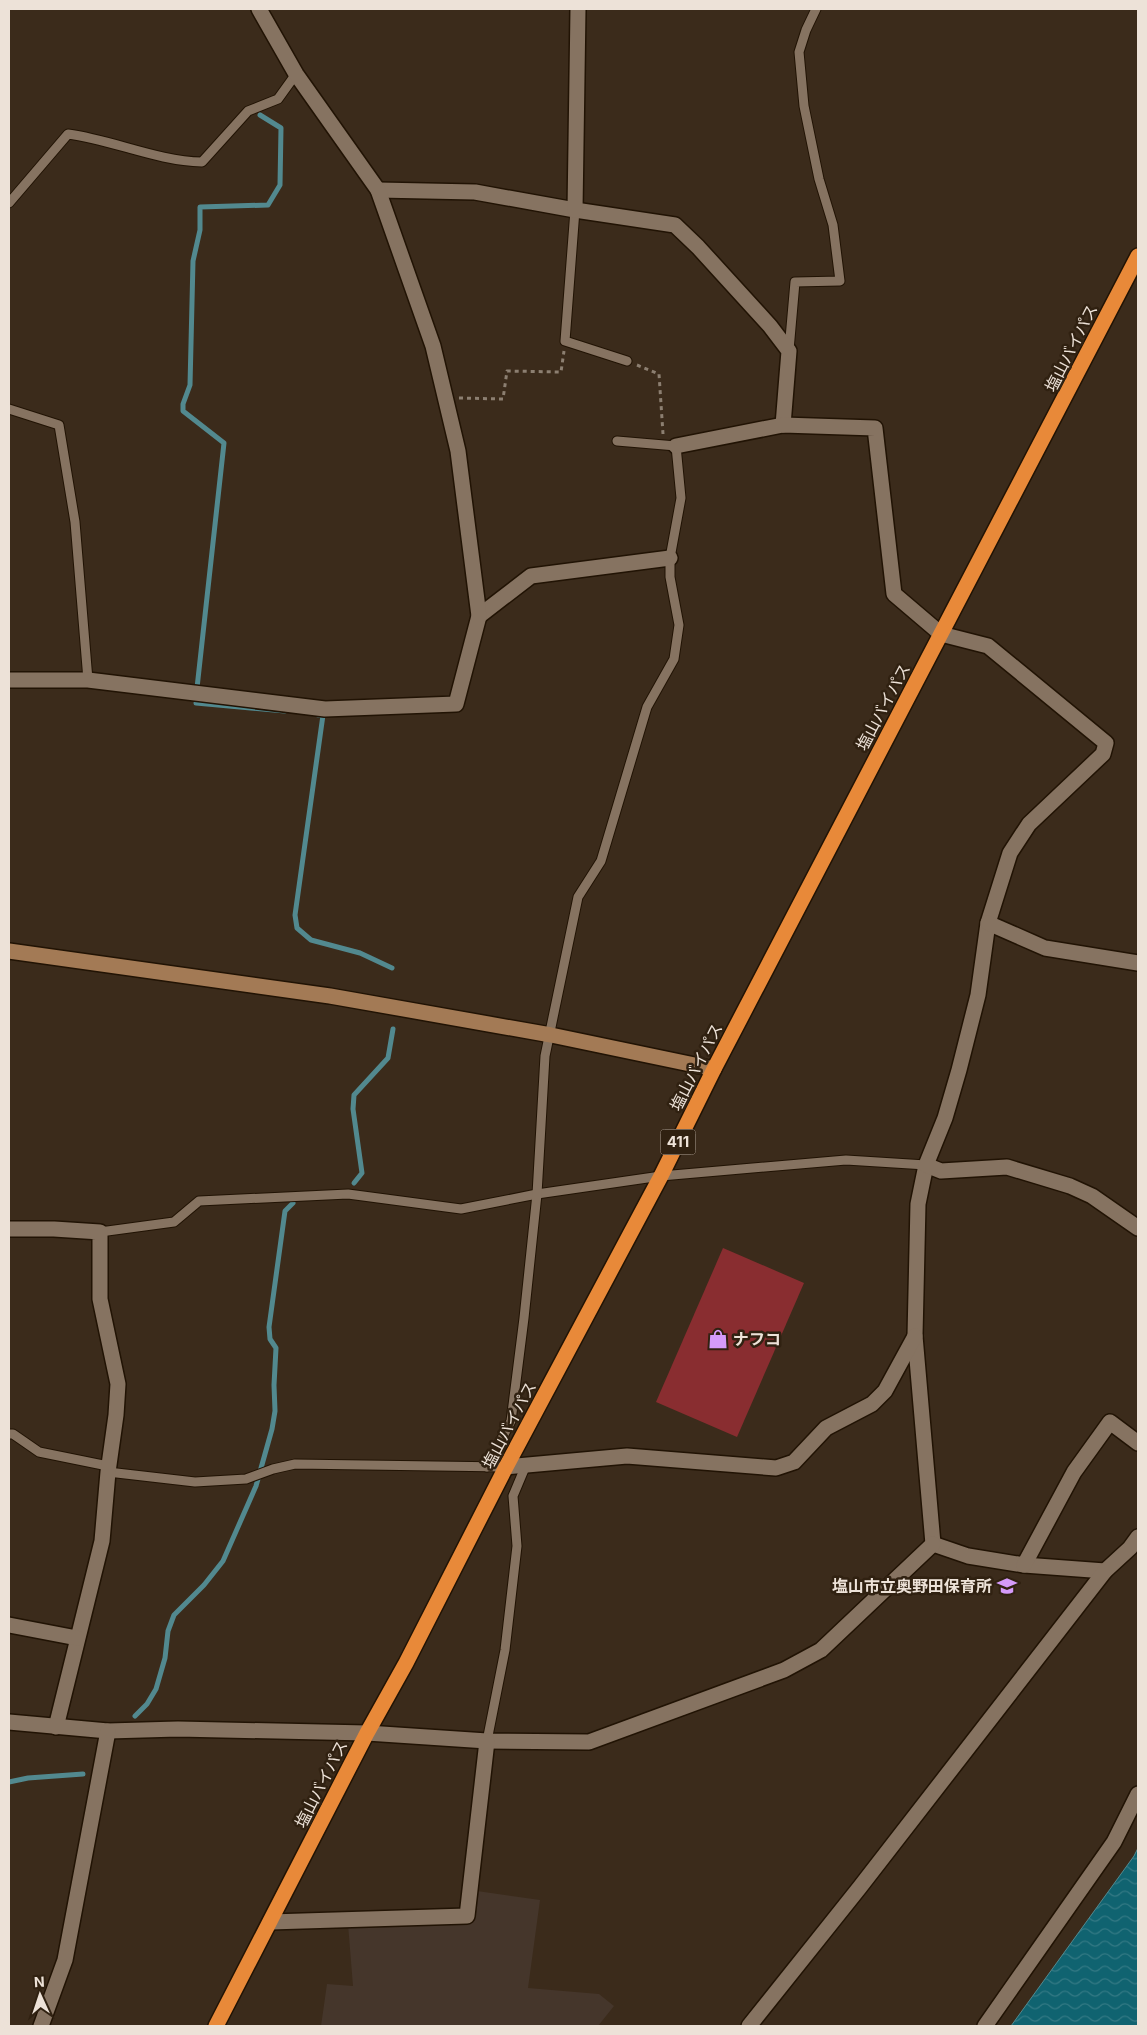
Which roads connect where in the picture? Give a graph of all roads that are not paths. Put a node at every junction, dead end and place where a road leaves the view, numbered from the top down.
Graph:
1 (259, 9) edge
2 (578, 9) edge
3 (816, 9) edge
4 (296, 74) junction
5 (378, 190) junction
6 (9, 203) edge
7 (575, 210) junction
8 (1138, 256) edge
9 (789, 350) junction
10 (627, 361) road end
11 (9, 409) edge
12 (783, 425) junction
13 (617, 441) dead end
14 (670, 445) junction
15 (670, 558) junction
16 (478, 616) junction
17 (941, 634) junction
18 (9, 680) edge
19 (88, 680) junction
20 (988, 923) junction
21 (9, 951) edge
22 (1138, 963) edge
23 (551, 1035) junction
24 (714, 1069) junction
25 (926, 1165) junction
26 (661, 1176) junction
27 (537, 1194) junction
28 (1138, 1228) edge
29 (9, 1229) edge
30 (100, 1232) junction
31 (915, 1336) junction
32 (9, 1434) edge
33 (1138, 1443) edge
34 (526, 1465) junction
35 (487, 1467) junction
36 (506, 1467) junction
37 (108, 1469) junction
38 (1138, 1537) edge
39 (933, 1544) junction
40 (1024, 1565) junction
41 (1105, 1571) junction
42 (9, 1625) edge
43 (77, 1638) junction
44 (9, 1722) edge
45 (56, 1727) junction
46 (108, 1731) junction
47 (367, 1734) junction
48 (487, 1741) junction
49 (1138, 1794) edge
50 (270, 1922) junction
51 (41, 2026) edge
52 (216, 2026) edge
53 (749, 2026) edge
54 (985, 2026) edge

1 - 4 street
2 - 7 street
3 - 9 lane
4 - 5 street
4 - 6 lane
5 - 7 street
5 - 16 street
7 - 9 street
7 - 10 lane
8 - 17 highway, 塩山バイパス / 411
9 - 12 street
11 - 19 lane
12 - 14 street
12 - 17 street
13 - 14 lane
14 - 15 lane
15 - 16 street
15 - 23 lane
16 - 19 street
17 - 20 street
17 - 24 highway, 塩山バイパス / 411
18 - 19 street
20 - 22 street
20 - 25 street
21 - 23 street
23 - 24 street
23 - 27 lane
24 - 26 highway, 塩山バイパス / 411
25 - 26 lane
25 - 28 street
25 - 31 street
26 - 27 lane
26 - 36 highway, 塩山バイパス / 411
27 - 30 lane
27 - 35 lane
29 - 30 street
30 - 37 street
31 - 34 street
31 - 39 street
32 - 37 lane
33 - 40 street
34 - 36 street
34 - 48 lane
35 - 36 lane
35 - 37 lane
36 - 47 highway, 塩山バイパス / 411
37 - 43 street
38 - 41 street
39 - 40 street
39 - 48 street
40 - 41 street
41 - 53 street
42 - 43 street
43 - 45 street
44 - 45 street
45 - 46 street
46 - 47 street
46 - 51 street
47 - 48 street
47 - 50 highway, 塩山バイパス / 411
48 - 50 street
49 - 54 street
50 - 52 highway, 塩山バイパス / 411

